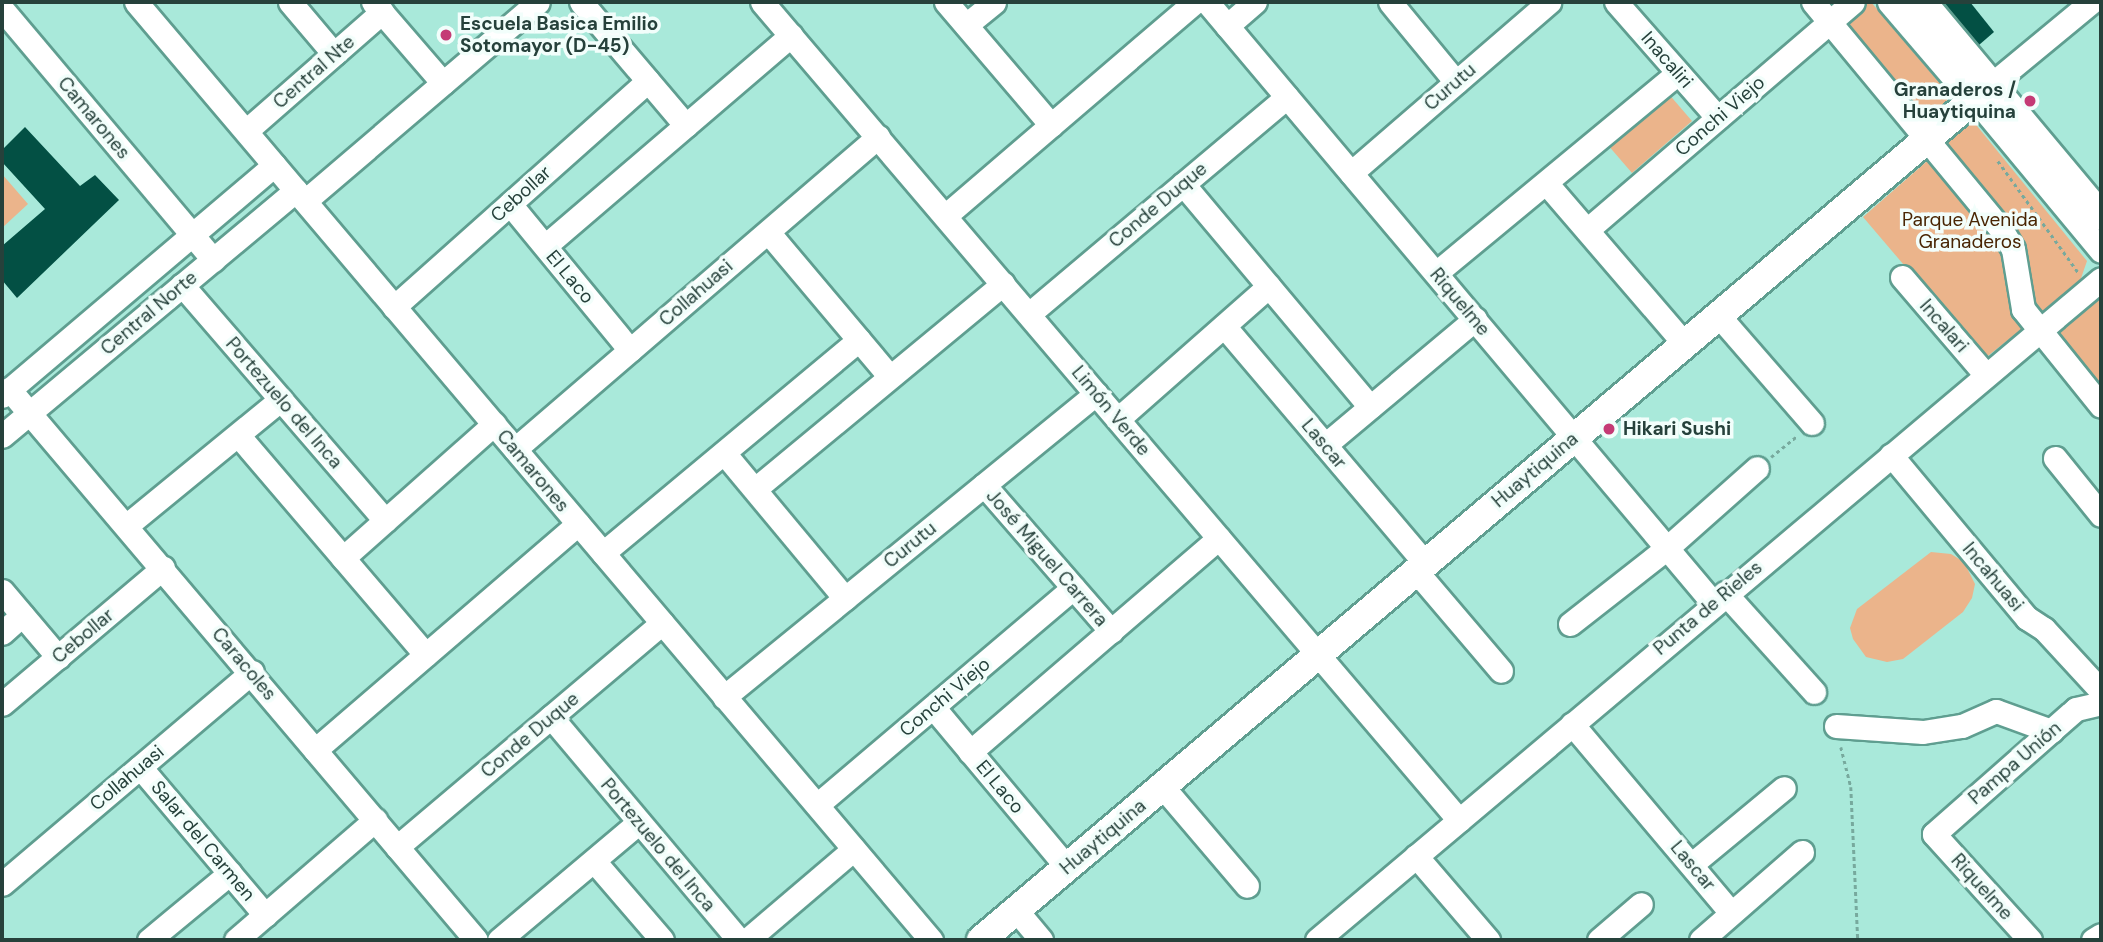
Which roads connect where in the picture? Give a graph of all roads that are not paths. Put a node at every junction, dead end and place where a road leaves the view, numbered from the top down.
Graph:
1 (290, 2) edge
2 (538, 2) edge
3 (581, 2) edge
4 (762, 2) edge
5 (946, 2) edge
6 (994, 2) edge
7 (1195, 2) edge
8 (1207, 2) edge
9 (1255, 2) edge
10 (1390, 2) edge
11 (1549, 2) edge
12 (1616, 2) edge
13 (1813, 2) edge
14 (1853, 2) edge
15 (1892, 2) edge
16 (1922, 2) edge
17 (2091, 2) edge
18 (139, 3) edge
19 (378, 7) edge
20 (2, 9) edge
21 (1830, 22) junction
22 (966, 25) junction
23 (1227, 26) junction
24 (791, 35) junction
25 (334, 54) junction
26 (1678, 73) junction
27 (648, 81) junction
28 (1456, 82) junction
29 (443, 83) junction
30 (1983, 91) junction
31 (1287, 97) junction
32 (1718, 118) junction
33 (1051, 125) junction
34 (685, 126) junction
35 (246, 131) junction
36 (1928, 136) junction
37 (878, 137) junction
38 (274, 165) junction
39 (1351, 173) junction
40 (1182, 184) junction
41 (1547, 184) junction
42 (300, 196) junction
43 (510, 204) junction
44 (945, 216) junction
45 (2101, 216) edge
46 (1587, 230) junction
47 (768, 232) junction
48 (192, 234) junction
49 (545, 246) junction
50 (2101, 251) edge
51 (213, 260) junction
52 (1436, 274) junction
53 (1902, 277) dead end
54 (1003, 284) junction
55 (2095, 284) edge
56 (182, 285) junction
57 (1269, 286) junction
58 (394, 307) junction
59 (1029, 314) junction
60 (1718, 315) junction
61 (1475, 319) junction
62 (1224, 326) junction
63 (2039, 331) junction
64 (859, 340) junction
65 (1684, 343) junction
66 (630, 350) junction
67 (1986, 375) junction
68 (890, 377) junction
69 (6, 393) edge
70 (1096, 394) junction
71 (281, 400) junction
72 (2101, 405) edge
73 (1370, 407) junction
74 (30, 413) junction
75 (1118, 419) junction
76 (1812, 423) road end
77 (494, 425) junction
78 (237, 435) junction
79 (2, 436) edge
80 (1574, 437) junction
81 (1325, 445) junction
82 (515, 449) junction
83 (724, 453) junction
84 (1891, 455) junction
85 (2055, 458) dead end
86 (1757, 468) road end
87 (984, 485) junction
88 (755, 489) junction
89 (2101, 515) edge
90 (385, 520) junction
91 (578, 524) junction
92 (126, 526) junction
93 (1219, 538) junction
94 (1667, 548) junction
95 (603, 553) junction
96 (343, 558) junction
97 (1420, 567) junction
98 (163, 568) junction
99 (1073, 589) junction
100 (2, 591) edge
101 (845, 598) junction
102 (1719, 598) junction
103 (22, 615) junction
104 (662, 623) junction
105 (1570, 624) dead end
106 (1111, 631) junction
107 (2, 632) edge
108 (1318, 654) junction
109 (426, 655) junction
110 (58, 657) junction
111 (1500, 671) dead end
112 (252, 672) junction
113 (1814, 692) dead end
114 (724, 697) junction
115 (2, 704) edge
116 (2099, 704) edge
117 (933, 707) junction
118 (551, 717) junction
119 (1572, 724) junction
120 (1836, 726) road end
121 (2050, 731) junction
122 (315, 750) junction
123 (970, 752) junction
124 (140, 766) junction
125 (1162, 786) junction
126 (1784, 788) dead end
127 (817, 805) junction
128 (375, 820) junction
129 (1459, 820) junction
130 (639, 822) junction
131 (1934, 834) joint
132 (397, 847) junction
133 (854, 849) junction
134 (1802, 852) dead end
135 (1416, 856) junction
136 (594, 861) junction
137 (1692, 864) junction
138 (1067, 867) junction
139 (230, 873) junction
140 (2, 884) edge
141 (1247, 886) dead end
142 (1641, 904) dead end
143 (1016, 910) junction
144 (265, 915) junction
145 (1720, 930) edge
146 (2101, 934) edge
147 (464, 936) edge
148 (149, 940) edge
149 (236, 940) edge
150 (499, 940) edge
151 (662, 940) edge
152 (738, 940) edge
153 (747, 940) edge
154 (931, 940) edge
155 (981, 940) edge
156 (1041, 940) edge
157 (1317, 940) edge
158 (1488, 940) edge
159 (1599, 940) edge
160 (2030, 940) edge
161 (2093, 940) edge

1 - 25 street
2 - 29 street, Central Norte
3 - 27 street
4 - 24 street, Limón Verde
5 - 22 street
6 - 22 street
7 - 33 street
8 - 23 street, Riquelme
9 - 23 street
10 - 28 street
11 - 28 street, Curutu
12 - 26 street, Inacaliri
13 - 21 street
14 - 21 street, Conchi Viejo
15 - 30 main road
16 - 30 main road
17 - 30 street, Huaytiquina
18 - 35 street, Camarones
19 - 25 street, Central Nte
19 - 29 street
20 - 48 street, Camarones
21 - 32 street, Conchi Viejo
21 - 36 street
22 - 33 street
23 - 31 street, Riquelme
24 - 34 street
24 - 37 street, Limón Verde
25 - 35 street, Central Nte
26 - 32 street, Inacaliri
26 - 41 street
27 - 34 street
27 - 43 street, Cebollar
28 - 39 street, Curutu
29 - 42 street, Central Norte
30 - 36 main road, Huaytiquina
30 - 45 main road
30 - 50 street
31 - 39 street, Riquelme
31 - 40 street, Conde Duque
32 - 46 street, Conchi Viejo
33 - 44 street
34 - 49 street
35 - 38 street, Camarones
36 - 60 main road, Huaytiquina
36 - 63 street
37 - 44 street, Limón Verde
37 - 47 street, Collahuasi
38 - 42 street, Camarones
38 - 48 street, Central Norte
39 - 52 street, Riquelme
40 - 57 street
40 - 59 street, Conde Duque
41 - 46 street
41 - 52 street
42 - 51 street, Central Norte
42 - 58 street, Camarones
43 - 49 street, El Laco
43 - 58 street, Cebollar
44 - 54 street, Limón Verde
46 - 65 street
47 - 64 street
47 - 66 street, Collahuasi
48 - 51 street, Camarones
48 - 69 street, Central Norte
49 - 66 street, El Laco
51 - 56 street, Central Norte
52 - 61 street, Riquelme
53 - 67 street, Incalari
54 - 59 street, Limón Verde
54 - 68 street
55 - 63 street, Punta de Rieles
56 - 71 street, Portezuelo del Inca
56 - 74 street, Central Norte
57 - 62 street
57 - 73 street
58 - 77 street, Camarones
59 - 70 street, Limón Verde
60 - 65 main road, Huaytiquina
60 - 76 street
61 - 73 street
61 - 80 street, Riquelme
62 - 75 street
62 - 81 street, Lascar
63 - 67 street, Punta de Rieles
63 - 72 street
64 - 68 street
64 - 83 street
65 - 80 main road, Huaytiquina
66 - 82 street, Collahuasi
67 - 84 street, Punta de Rieles
68 - 88 street
69 - 74 street, Caracoles
70 - 75 street, Limón Verde
70 - 87 street, Curutu
71 - 78 street
71 - 90 street, Portezuelo del Inca
73 - 81 street
74 - 79 street, Central Norte
74 - 92 street, Caracoles
75 - 93 street, Limón Verde
77 - 82 street, Camarones
77 - 90 street
78 - 92 street
78 - 96 street
80 - 94 street, Riquelme
80 - 97 main road, Huaytiquina
81 - 97 street, Lascar
82 - 91 street, Camarones
83 - 88 street
83 - 95 street
84 - 102 street, Punta de Rieles
84 - 116 street, Incahuasi
85 - 89 street
86 - 94 street
87 - 99 street, José Miguel Carrera
87 - 101 street, Curutu
88 - 101 street
90 - 96 street
91 - 95 street, Camarones
91 - 109 street
92 - 98 street, Caracoles
93 - 106 street
93 - 108 street, Limón Verde
94 - 102 street, Riquelme
94 - 105 street
95 - 104 street, Camarones
96 - 109 street
97 - 108 main road, Huaytiquina
97 - 111 street, Lascar
98 - 110 street, Cebollar
98 - 112 street, Caracoles
99 - 106 street, José Miguel Carrera
99 - 117 street, Conchi Viejo
100 - 103 street
101 - 114 street, Curutu
102 - 113 street, Riquelme
102 - 119 street, Punta de Rieles
103 - 107 street
103 - 110 street
104 - 114 street, Camarones
104 - 118 street, Conde Duque
106 - 123 street
108 - 125 main road, Huaytiquina
108 - 129 street, Limón Verde
109 - 122 street
110 - 115 street, Cebollar
112 - 122 street, Caracoles
112 - 124 street, Collahuasi
114 - 127 street, Camarones
116 - 121 street, Pampa Unión
117 - 123 street, El Laco
117 - 127 street, Conchi Viejo
118 - 130 street, Portezuelo del Inca
118 - 132 street, Conde Duque
119 - 129 street, Punta de Rieles
119 - 137 street, Lascar
120 - 121 street
121 - 131 street, Pampa Unión
122 - 128 street, Caracoles
123 - 138 street, El Laco
124 - 139 street, Salar del Carmen
124 - 140 street, Collahuasi
125 - 138 main road, Huaytiquina
125 - 141 street
126 - 137 street
127 - 133 street, Camarones
128 - 132 street, Caracoles
128 - 144 street
129 - 135 street, Punta de Rieles
130 - 136 street
130 - 152 street, Portezuelo del Inca
131 - 160 street, Riquelme
132 - 147 street, Caracoles
133 - 153 street
133 - 154 street, Camarones
134 - 145 street
135 - 157 street, Punta de Rieles
135 - 158 street
136 - 150 street
136 - 151 street
137 - 145 street, Lascar
138 - 143 main road, Huaytiquina
139 - 144 street, Salar del Carmen
139 - 148 street
142 - 159 street
143 - 155 main road, Huaytiquina
143 - 156 street
144 - 149 street
146 - 161 street

